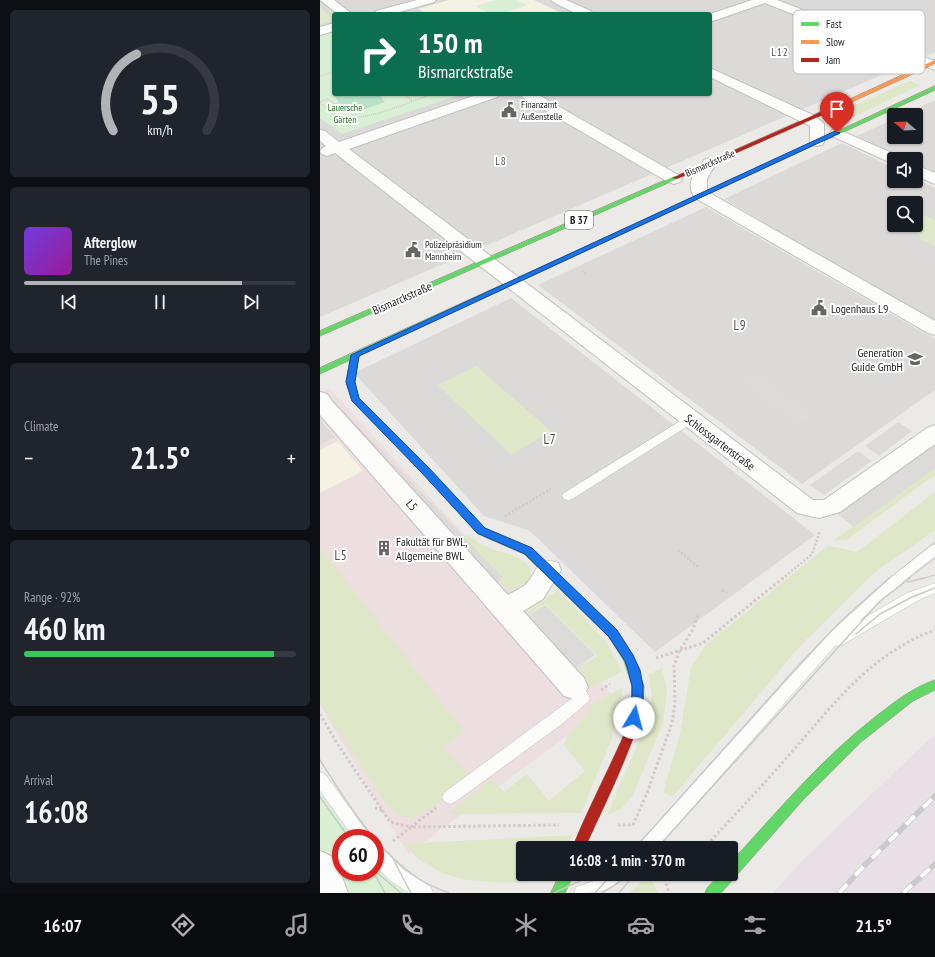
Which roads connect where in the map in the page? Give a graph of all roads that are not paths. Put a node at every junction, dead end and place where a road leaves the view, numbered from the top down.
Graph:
1 (326, 0) edge
2 (430, 0) edge
3 (557, 0) edge
4 (763, 0) edge
5 (767, 0) edge
6 (793, 10) edge
7 (343, 12) edge
8 (387, 12) edge
9 (583, 12) edge
10 (712, 17) edge
11 (332, 28) edge
12 (320, 31) edge
13 (712, 73) edge
14 (913, 74) edge
15 (935, 88) edge
16 (486, 96) edge
17 (530, 96) edge
18 (810, 119) junction
19 (837, 133) junction
20 (320, 134) edge
21 (817, 142) junction
22 (337, 148) junction
23 (320, 153) edge
24 (887, 156) edge
25 (709, 164) junction
26 (923, 173) edge
27 (674, 179) junction
28 (935, 179) edge
29 (701, 195) junction
30 (485, 262) junction
31 (512, 283) junction
32 (935, 329) edge
33 (320, 334) edge
34 (355, 355) junction
35 (320, 371) edge
36 (320, 399) edge
37 (690, 419) junction
38 (935, 433) edge
39 (568, 496) dead end
40 (935, 549) edge
41 (549, 570) junction
42 (935, 588) edge
43 (505, 609) junction
44 (824, 648) junction
45 (935, 685) edge
46 (574, 687) joint
47 (320, 779) edge
48 (450, 797) road end
49 (356, 829) edge
50 (581, 841) edge
51 (652, 841) edge
52 (384, 864) edge
53 (738, 864) edge
54 (320, 867) edge
55 (564, 881) edge
56 (608, 881) edge
57 (723, 881) edge
58 (332, 893) edge
59 (425, 893) edge
60 (558, 893) edge
61 (582, 893) edge
62 (712, 893) edge

1 - 7 street
2 - 8 street
3 - 9 street
4 - 10 street
5 - 6 street
11 - 12 street
13 - 18 street
14 - 18 main road, Bismarckstraße / B 37
15 - 19 main road, B 37
16 - 22 street
17 - 27 street
18 - 21 street
18 - 25 main road, Bismarckstraße / B 37
19 - 21 main road, B 37
19 - 24 street
20 - 22 street
21 - 29 main road, B 37
22 - 23 street
22 - 30 street
25 - 27 main road, Bismarckstraße / B 37
25 - 29 street
26 - 28 street
27 - 30 main road, Bismarckstraße / B 37
29 - 31 main road, B 37
29 - 32 street
30 - 31 street
30 - 33 main road, Bismarckstraße / B 37
31 - 34 main road, B 37
31 - 37 street, Schlossgartenstraße
34 - 35 main road, B 37
34 - 41 main road
36 - 43 street, L5
37 - 38 street, Schlossgartenstraße
37 - 39 lane
40 - 44 lane
41 - 43 street
41 - 50 main road
42 - 44 lane
43 - 46 street, L5
44 - 51 lane
45 - 53 main road
46 - 48 lane
47 - 49 lane
52 - 59 lane
54 - 58 street
55 - 60 main road
56 - 61 lane
57 - 62 main road

